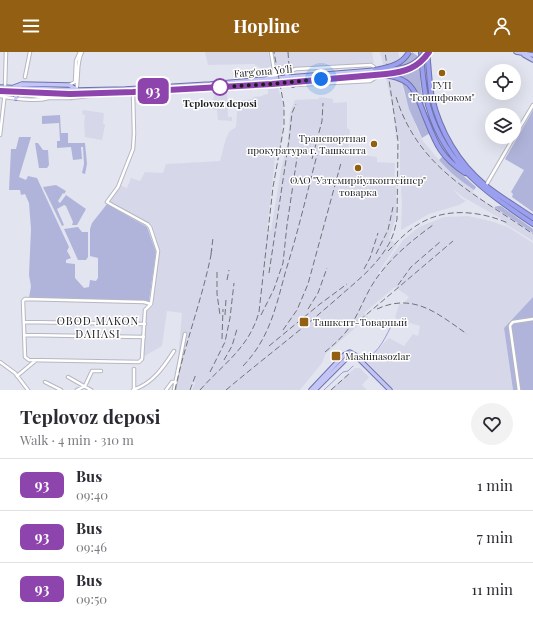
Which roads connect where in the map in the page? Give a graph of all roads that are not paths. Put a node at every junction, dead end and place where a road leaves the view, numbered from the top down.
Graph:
1 (6, 52) edge
2 (30, 52) edge
3 (81, 52) edge
4 (271, 52) edge
5 (410, 52) edge
6 (421, 52) edge
7 (427, 52) edge
8 (516, 52) edge
9 (522, 54) junction
10 (533, 55) edge
11 (533, 60) edge
12 (274, 68) junction
13 (288, 71) junction
14 (280, 72) junction
15 (376, 72) junction
16 (275, 75) junction
17 (25, 77) dead end
18 (288, 77) junction
19 (261, 80) junction
20 (293, 84) junction
21 (69, 85) junction
22 (0, 87) edge
23 (13, 87) junction
24 (5, 90) junction
25 (0, 91) edge
26 (76, 92) junction
27 (133, 92) junction
28 (14, 93) junction
29 (19, 93) junction
30 (110, 93) junction
31 (0, 96) edge
32 (4, 97) junction
33 (53, 97) junction
34 (14, 98) junction
35 (71, 98) junction
36 (4, 104) junction
37 (533, 105) edge
38 (521, 125) edge
39 (0, 135) edge
40 (510, 144) edge
41 (470, 176) junction
42 (484, 187) junction
43 (533, 218) edge
44 (533, 224) edge
45 (151, 304) junction
46 (533, 320) edge
47 (24, 322) junction
48 (145, 324) junction
49 (185, 334) dead end
50 (24, 335) junction
51 (144, 337) junction
52 (174, 351) dead end
53 (355, 355) junction
54 (36, 360) junction
55 (0, 362) edge
56 (134, 369) dead end
57 (101, 372) dead end
58 (17, 376) junction
59 (68, 377) dead end
60 (46, 382) dead end
61 (175, 382) dead end
62 (85, 386) junction
63 (28, 390) edge
64 (61, 390) edge
65 (77, 390) edge
66 (92, 390) edge
67 (133, 390) edge
68 (166, 390) edge
69 (174, 390) edge
70 (311, 390) edge
71 (315, 390) edge
72 (390, 390) edge
73 (519, 390) edge

1 - 24 street
2 - 17 street
3 - 21 street
3 - 26 street
4 - 12 street
5 - 15 highway, bridge
6 - 41 highway
7 - 15 main road, Farg'ona Yo'li, bridge
7 - 42 highway
8 - 9 main road
9 - 10 main road
9 - 11 main road
12 - 14 street
12 - 16 street
13 - 14 street
13 - 18 main road
13 - 20 street
14 - 16 street
14 - 18 street
15 - 18 main road, Farg'ona Yo'li, bridge
15 - 20 main road, Farg'ona Yo'li, bridge
15 - 41 highway, bridge
16 - 19 street
18 - 19 main road, Farg'ona Yo'li
19 - 26 main road, Farg'ona Yo'li
20 - 27 main road, Farg'ona Yo'li
21 - 23 main road
21 - 26 main road
22 - 24 main road, Farg'ona Yo'li
23 - 24 main road
23 - 26 main road, Farg'ona Yo'li
23 - 28 main road
24 - 25 main road, Farg'ona Yo'li
24 - 28 main road, Farg'ona Yo'li
24 - 32 street
26 - 29 main road, Farg'ona Yo'li
26 - 30 main road, Farg'ona Yo'li
26 - 35 street
27 - 30 main road, Farg'ona Yo'li
27 - 45 street
28 - 29 main road, Farg'ona Yo'li
28 - 34 main road
29 - 33 street, Farg'ona Yo'li
30 - 35 street, Farg'ona Yo'li
31 - 32 street, Farg'ona Yo'li
32 - 34 street, Farg'ona Yo'li
32 - 36 street
33 - 34 street, Farg'ona Yo'li
33 - 35 street, Farg'ona Yo'li
34 - 36 street
36 - 39 street
37 - 38 street
40 - 42 street
41 - 42 highway
42 - 43 highway
42 - 44 highway
45 - 47 street
45 - 48 street
46 - 73 street
47 - 48 street
47 - 50 street
48 - 51 street
49 - 69 street
50 - 51 street
50 - 54 street
51 - 54 street
52 - 67 street
53 - 70 main road
53 - 71 main road
53 - 72 main road
54 - 58 street
55 - 58 street
56 - 67 street
57 - 62 street
58 - 63 street
59 - 62 street
60 - 64 street
61 - 68 street
62 - 65 street
62 - 66 street

